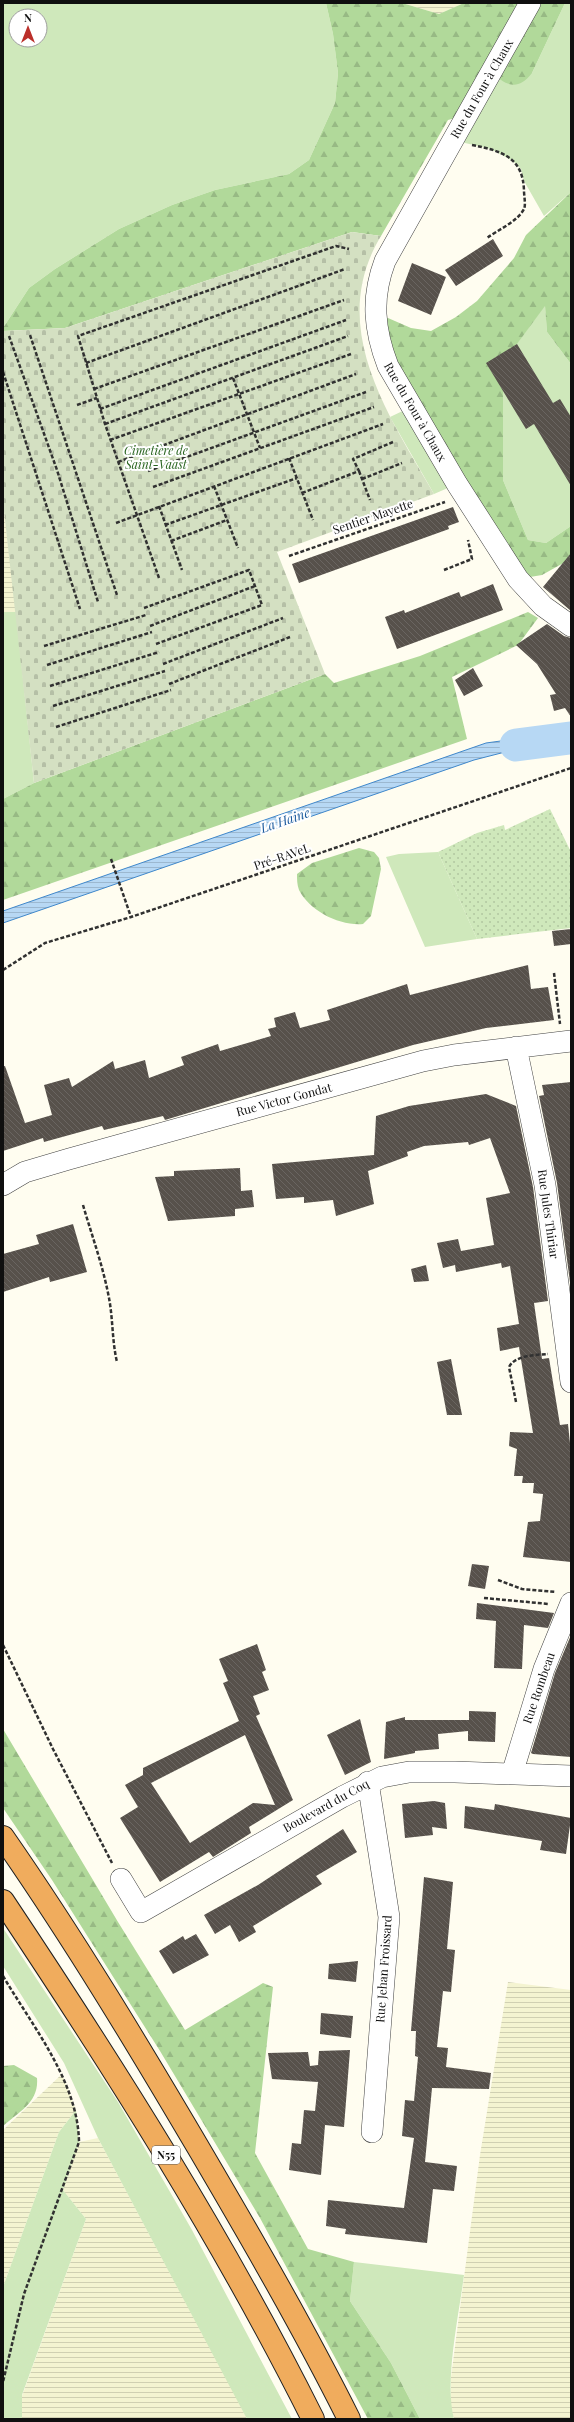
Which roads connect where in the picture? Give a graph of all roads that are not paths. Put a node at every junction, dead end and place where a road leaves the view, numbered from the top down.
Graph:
1 (530, 3) edge
2 (571, 626) edge
3 (566, 1042) edge
4 (516, 1047) junction
5 (3, 1185) edge
6 (571, 1382) edge
7 (568, 1600) edge
8 (512, 1774) junction
9 (571, 1776) edge
10 (368, 1782) junction
11 (3, 1837) edge
12 (121, 1879) road end
13 (3, 1901) edge
14 (372, 2132) dead end
15 (313, 2419) edge
16 (349, 2419) edge

1 - 2 street, Rue du Four à Chaux
3 - 4 street, Rue Victor Gondat
4 - 5 street, Rue Victor Gondat
4 - 6 street, Rue Jules Thiriar
7 - 8 street, Rue Rombeau
8 - 9 street, Boulevard du Coq
8 - 10 street, Boulevard du Coq
10 - 12 street, Boulevard du Coq
10 - 14 street, Rue Jehan Froissard
11 - 16 highway, N55
13 - 15 highway, N55

